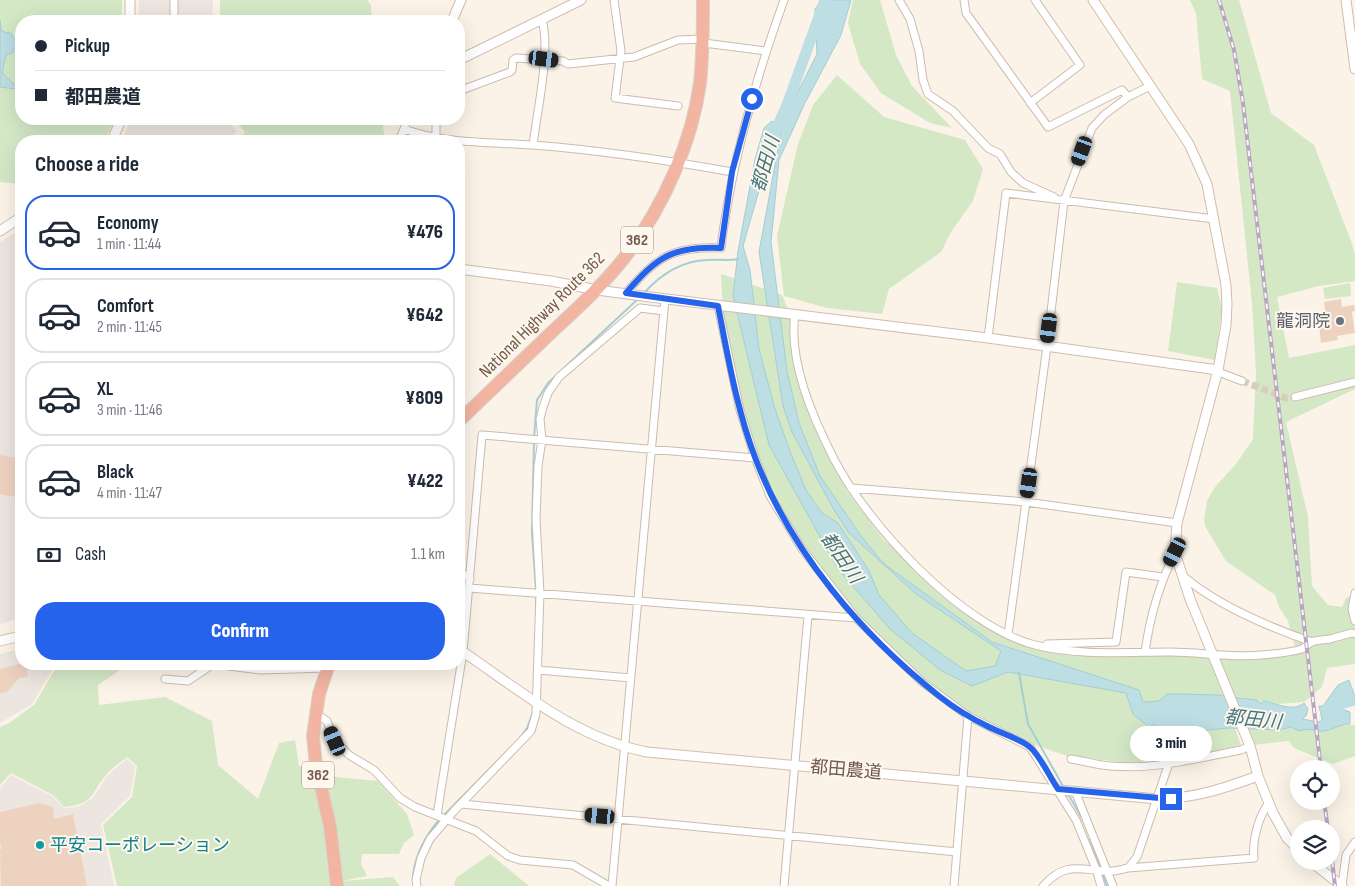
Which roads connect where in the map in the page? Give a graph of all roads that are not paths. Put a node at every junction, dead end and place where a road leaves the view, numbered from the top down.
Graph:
1 (130, 0) edge
2 (174, 0) edge
3 (461, 0) edge
4 (581, 0) edge
5 (614, 0) edge
6 (703, 0) edge
7 (784, 0) edge
8 (899, 0) edge
9 (964, 0) edge
10 (1093, 0) edge
11 (1346, 0) edge
12 (1037, 1) edge
13 (130, 15) edge
14 (174, 15) edge
15 (455, 15) edge
16 (542, 20) junction
17 (704, 41) junction
18 (766, 51) junction
19 (465, 57) edge
20 (544, 59) junction
21 (620, 59) junction
22 (1355, 67) edge
23 (1150, 86) junction
24 (465, 89) edge
25 (1128, 97) junction
26 (1030, 103) junction
27 (678, 106) dead end
28 (406, 125) edge
29 (404, 129) junction
30 (402, 135) edge
31 (420, 135) edge
32 (465, 141) edge
33 (532, 145) junction
34 (678, 162) junction
35 (732, 172) junction
36 (1064, 201) junction
37 (1214, 219) junction
38 (15, 221) edge
39 (0, 231) edge
40 (465, 270) edge
41 (596, 290) junction
42 (630, 294) junction
43 (665, 299) junction
44 (720, 306) junction
45 (664, 311) junction
46 (795, 314) junction
47 (988, 338) junction
48 (1047, 346) junction
49 (1218, 370) junction
50 (1242, 381) tunnel mouth
51 (1355, 382) edge
52 (1295, 396) tunnel mouth
53 (465, 414) edge
54 (541, 440) junction
55 (651, 450) junction
56 (755, 458) junction
57 (850, 488) junction
58 (1026, 502) junction
59 (1177, 523) junction
60 (1175, 552) junction
61 (465, 575) edge
62 (1183, 576) junction
63 (1163, 577) junction
64 (470, 579) junction
65 (469, 588) junction
66 (537, 593) junction
67 (1355, 593) edge
68 (638, 602) junction
69 (808, 616) junction
70 (856, 618) junction
71 (465, 620) edge
72 (1355, 621) edge
73 (1355, 634) edge
74 (1008, 635) junction
75 (15, 637) edge
76 (0, 641) edge
77 (1312, 642) junction
78 (1033, 645) junction
79 (1145, 652) junction
80 (465, 654) edge
81 (1214, 656) junction
82 (205, 670) edge
83 (327, 670) edge
84 (459, 670) edge
85 (538, 670) junction
86 (631, 678) junction
87 (165, 679) dead end
88 (537, 703) junction
89 (316, 714) junction
90 (968, 716) junction
91 (1250, 746) junction
92 (625, 748) junction
93 (1071, 758) dead end
94 (1169, 763) junction
95 (795, 766) junction
96 (1258, 776) junction
97 (963, 781) junction
98 (1058, 789) junction
99 (1073, 790) junction
100 (1158, 799) junction
101 (1269, 803) junction
102 (462, 804) junction
103 (442, 817) junction
104 (619, 818) junction
105 (789, 834) junction
106 (1290, 841) edge
107 (1355, 842) edge
108 (957, 852) junction
109 (1128, 868) junction
110 (1102, 870) junction
111 (1322, 870) edge
112 (337, 886) edge
113 (417, 886) edge
114 (611, 886) edge
115 (784, 886) edge
116 (954, 886) edge
117 (1043, 886) edge
118 (1101, 886) edge
119 (1113, 886) edge
120 (1342, 886) edge

1 - 13 street
2 - 14 street
3 - 15 street
4 - 16 street
5 - 21 street
6 - 17 highway, National Highway Route 362 / 362
7 - 18 street
8 - 36 street
9 - 26 street
10 - 23 street
11 - 22 street
12 - 26 street
16 - 19 street
16 - 20 street
17 - 18 street
17 - 21 street
17 - 34 highway, National Highway Route 362 / 362
18 - 35 street
20 - 21 street
20 - 24 street
20 - 33 street
21 - 27 street
23 - 25 street
23 - 37 street
25 - 26 street
25 - 36 street
28 - 29 street
29 - 30 street
29 - 31 street
32 - 33 street
33 - 34 street
34 - 35 street
34 - 41 highway, National Highway Route 362 / 362
35 - 42 street
36 - 37 street
36 - 47 street
36 - 48 street
37 - 49 street
38 - 39 street
40 - 41 street
41 - 42 street
41 - 53 highway, National Highway Route 362 / 362
42 - 43 street
43 - 44 street
43 - 45 street
44 - 46 street
44 - 56 street
45 - 54 street
45 - 55 street
46 - 47 street
46 - 57 street
47 - 48 street
48 - 49 street
48 - 58 street
49 - 50 street
49 - 59 street
51 - 52 street
54 - 55 street
54 - 64 street
54 - 66 street
55 - 56 street
55 - 68 street
56 - 70 street
57 - 58 street
57 - 74 street
58 - 59 street
58 - 74 street
59 - 60 street
60 - 62 street
60 - 63 street
61 - 64 street
62 - 77 street
62 - 81 street
63 - 78 street
63 - 79 street
64 - 65 street
65 - 66 street
65 - 71 street
66 - 68 street
66 - 85 street
67 - 72 street
68 - 69 street
68 - 86 street
69 - 70 street
69 - 95 street
70 - 90 street
73 - 77 street
74 - 78 street
75 - 76 street
77 - 81 street
78 - 79 street
79 - 81 street
80 - 88 street, 都田農道
81 - 91 street
82 - 87 street
83 - 89 highway, 362
84 - 103 street
85 - 86 street
85 - 88 street
86 - 92 street
88 - 92 street, 都田農道
88 - 102 street
89 - 103 street
89 - 112 highway, 362
90 - 97 street
90 - 98 street
91 - 94 street
91 - 96 street
92 - 95 street, 都田農道
92 - 104 street
93 - 94 street
94 - 100 street
95 - 97 street, 都田農道
95 - 105 street
96 - 100 street, 都田農道
96 - 101 street
97 - 98 street, 都田農道
97 - 108 street
98 - 99 street, 都田農道
98 - 110 street
99 - 100 street, 都田農道
99 - 110 street
100 - 109 street
101 - 106 street
101 - 109 street
102 - 103 street
102 - 104 street
103 - 113 street
103 - 114 street
104 - 105 street
104 - 114 street
105 - 108 street
105 - 115 street
107 - 120 street
108 - 116 street
109 - 110 street
110 - 117 street
110 - 118 street
110 - 119 street
111 - 120 street

